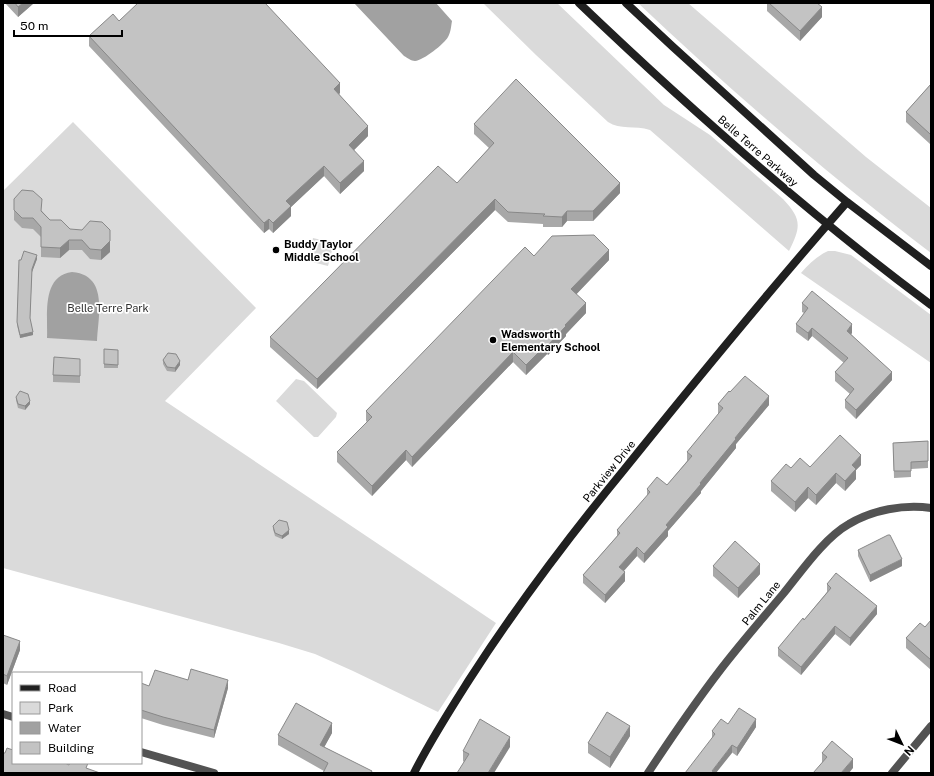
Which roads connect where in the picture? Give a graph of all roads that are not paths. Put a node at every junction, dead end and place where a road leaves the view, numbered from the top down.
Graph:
1 (579, 3) edge
2 (626, 3) edge
3 (847, 202) junction
4 (828, 224) junction
5 (931, 266) edge
6 (931, 306) edge
7 (931, 508) edge
8 (931, 726) edge
9 (142, 752) edge
10 (214, 773) edge
11 (414, 773) edge
12 (648, 773) edge
13 (892, 773) edge

1 - 4 main road, Belle Terre Parkway
2 - 3 main road, Belle Terre Parkway
3 - 4 main road, Parkview Drive
3 - 5 main road, Belle Terre Parkway
4 - 6 main road, Belle Terre Parkway
4 - 11 main road, Parkview Drive
7 - 12 street, Palm Lane
8 - 13 street
9 - 10 street

